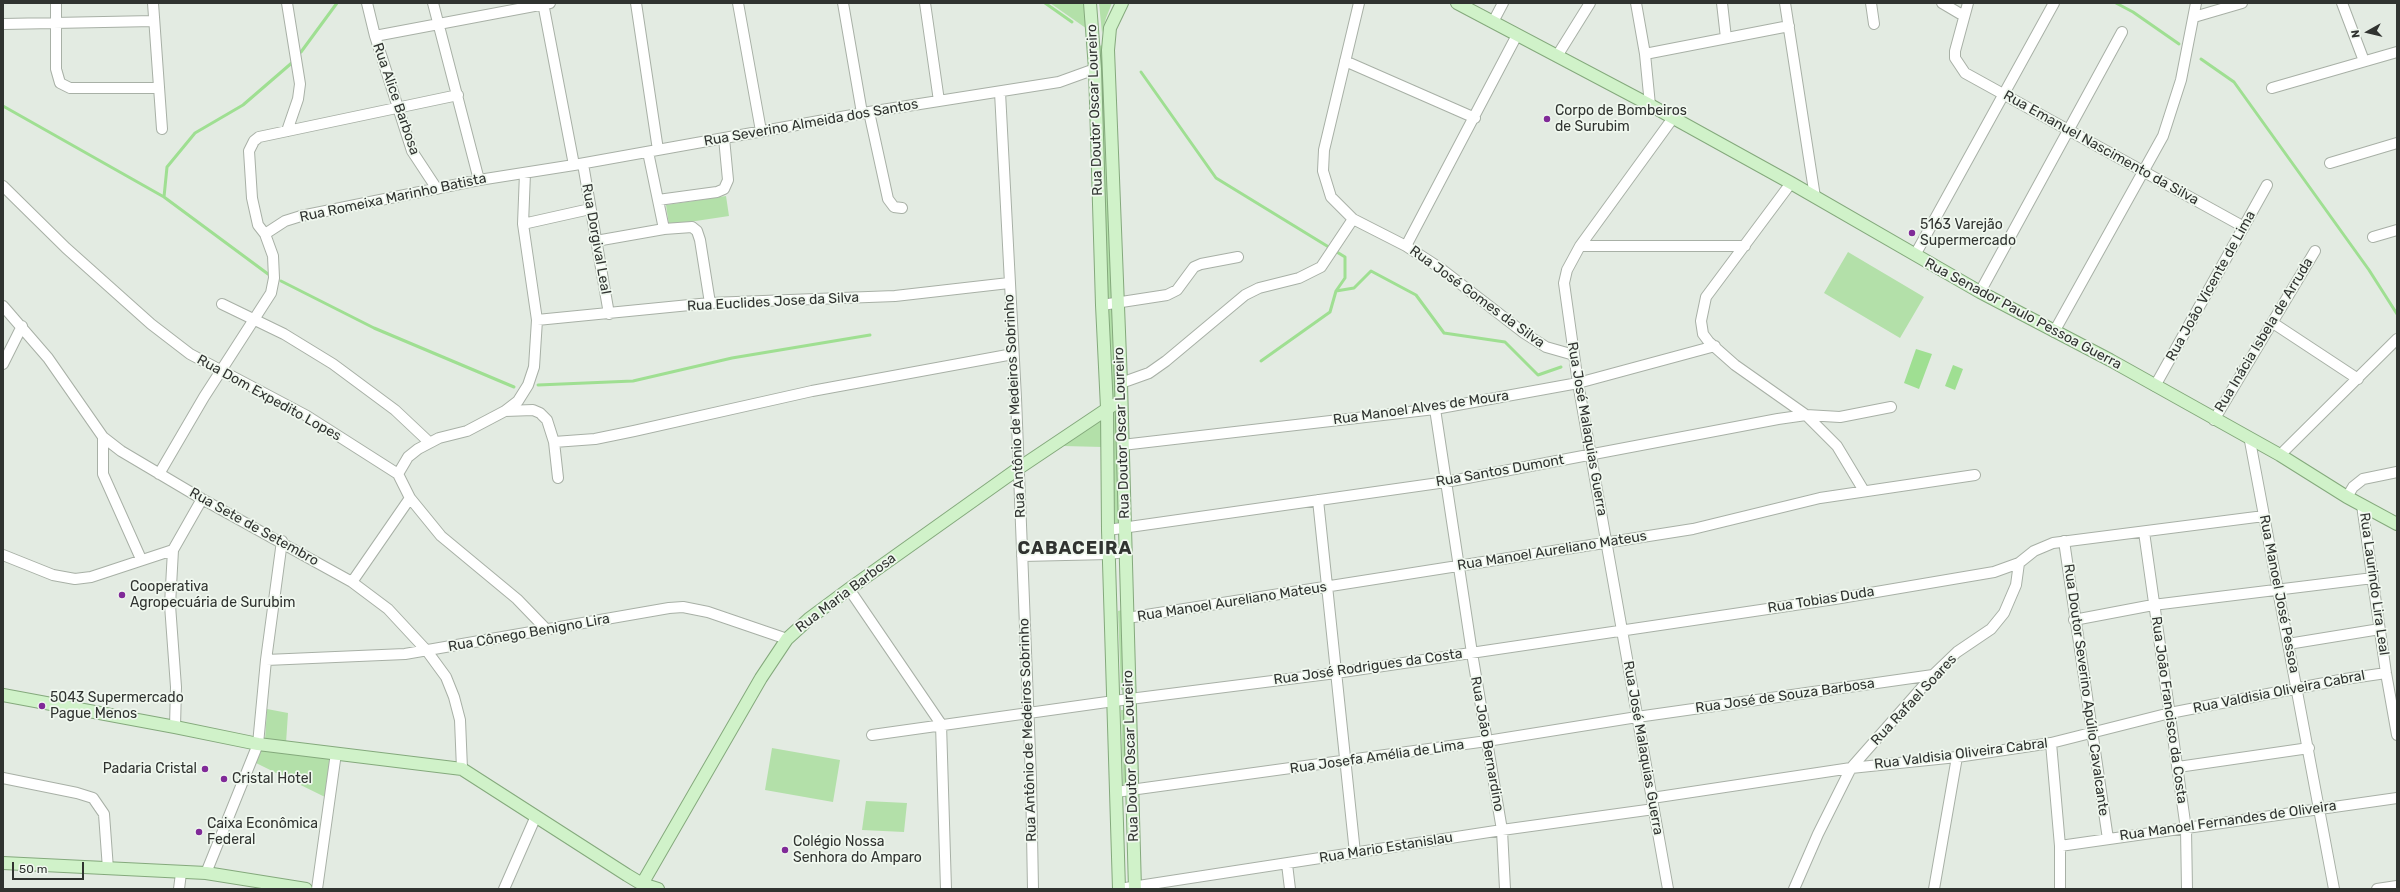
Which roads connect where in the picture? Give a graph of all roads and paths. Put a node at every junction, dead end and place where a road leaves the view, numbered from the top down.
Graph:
1 (56, 3) edge
2 (153, 3) edge
3 (287, 3) edge
4 (367, 3) edge
5 (433, 3) edge
6 (546, 3) edge
7 (636, 3) edge
8 (738, 3) edge
9 (843, 3) edge
10 (924, 3) edge
11 (1090, 3) edge
12 (1122, 3) edge
13 (1360, 3) edge
14 (1457, 3) edge
15 (1503, 3) edge
16 (1590, 3) edge
17 (1636, 3) edge
18 (1722, 3) edge
19 (1785, 3) edge
20 (1871, 3) edge
21 (1942, 3) edge
22 (1968, 3) edge
23 (2054, 3) edge
24 (2196, 3) edge
25 (2242, 3) edge
26 (2342, 3) edge
27 (1964, 16) junction
28 (2194, 16) junction
29 (154, 21) junction
30 (1493, 22) junction
31 (58, 23) junction
32 (3, 24) edge
33 (438, 24) junction
34 (1874, 24) dead end
35 (1789, 26) junction
36 (2122, 32) dead end
37 (1517, 35) junction
38 (375, 36) junction
39 (1726, 38) junction
40 (2397, 52) edge
41 (1645, 54) junction
42 (1557, 56) junction
43 (1344, 61) junction
44 (2364, 61) junction
45 (1095, 69) junction
46 (159, 88) junction
47 (2272, 88) dead end
48 (1000, 92) junction
49 (2004, 93) junction
50 (458, 95) junction
51 (938, 101) junction
52 (1650, 105) junction
53 (398, 106) junction
54 (865, 113) junction
55 (1475, 118) junction
56 (1673, 118) junction
57 (162, 129) dead end
58 (2069, 130) junction
59 (287, 131) junction
60 (761, 131) junction
61 (724, 138) junction
62 (2397, 143) edge
63 (653, 151) junction
64 (2330, 163) dead end
65 (578, 165) junction
66 (525, 173) junction
67 (2143, 173) junction
68 (479, 180) junction
69 (1791, 183) junction
70 (3, 186) edge
71 (2267, 186) dead end
72 (437, 189) junction
73 (1815, 197) junction
74 (658, 200) junction
75 (902, 208) dead end
76 (590, 209) junction
77 (1353, 219) junction
78 (523, 224) junction
79 (2244, 227) junction
80 (664, 229) junction
81 (2397, 230) edge
82 (265, 234) junction
83 (2373, 237) dead end
84 (596, 241) junction
85 (1406, 246) junction
86 (1580, 246) junction
87 (1745, 246) junction
88 (2315, 251) dead end
89 (1915, 255) junction
90 (1238, 257) dead end
91 (1009, 283) junction
92 (1980, 292) junction
93 (1118, 302) junction
94 (710, 303) junction
95 (222, 304) dead end
96 (1102, 305) junction
97 (3, 306) edge
98 (609, 314) junction
99 (254, 320) junction
100 (537, 320) junction
101 (2273, 323) junction
102 (22, 326) junction
103 (2054, 332) junction
104 (2397, 339) edge
105 (1715, 346) junction
106 (1013, 354) junction
107 (1574, 355) junction
108 (3, 364) edge
109 (221, 372) junction
110 (2358, 380) junction
111 (1121, 383) junction
112 (1578, 383) junction
113 (2155, 386) junction
114 (1121, 401) junction
115 (1891, 407) dead end
116 (1107, 408) junction
117 (1435, 409) junction
118 (506, 411) junction
119 (1806, 415) junction
120 (2214, 420) junction
121 (103, 437) junction
122 (2250, 441) junction
123 (429, 442) junction
124 (554, 442) junction
125 (1122, 445) junction
126 (1591, 455) junction
127 (2280, 456) junction
128 (1018, 468) junction
129 (2397, 472) edge
130 (159, 474) junction
131 (398, 474) junction
132 (1975, 475) dead end
133 (558, 478) dead end
134 (1446, 482) junction
135 (1864, 491) junction
136 (2347, 497) junction
137 (410, 498) junction
138 (202, 499) junction
139 (1318, 500) junction
140 (2362, 505) junction
141 (2264, 516) junction
142 (2397, 524) edge
143 (1124, 528) junction
144 (1108, 530) junction
145 (2144, 532) junction
146 (2064, 541) junction
147 (282, 542) junction
148 (1606, 542) junction
149 (172, 550) junction
150 (1125, 552) junction
151 (1109, 554) junction
152 (3, 555) edge
153 (1022, 556) junction
154 (141, 559) junction
155 (2019, 563) junction
156 (1460, 566) junction
157 (2373, 578) junction
158 (352, 582) junction
159 (1327, 587) junction
160 (849, 589) junction
161 (2277, 590) junction
162 (2154, 605) junction
163 (1127, 618) junction
164 (2074, 620) junction
165 (546, 629) junction
166 (2380, 629) junction
167 (1622, 630) junction
168 (787, 639) junction
169 (2288, 644) junction
170 (427, 651) junction
171 (1472, 653) junction
172 (266, 660) junction
173 (1336, 673) junction
174 (2386, 673) junction
175 (1933, 675) junction
176 (2296, 688) junction
177 (3, 695) edge
178 (1130, 699) junction
179 (1114, 701) junction
180 (1028, 713) junction
181 (2170, 713) junction
182 (1637, 717) junction
183 (941, 724) junction
184 (176, 727) junction
185 (2093, 732) junction
186 (872, 735) dead end
187 (2397, 735) edge
188 (1487, 741) junction
189 (2051, 743) junction
190 (258, 744) junction
191 (2309, 748) junction
192 (336, 753) junction
193 (1957, 757) junction
194 (1346, 761) junction
195 (2178, 767) junction
196 (1851, 768) junction
197 (462, 769) junction
198 (3, 778) edge
199 (1132, 790) junction
200 (1116, 792) junction
201 (1652, 798) junction
202 (2397, 798) edge
203 (2320, 807) junction
204 (1654, 809) junction
205 (536, 816) junction
206 (2186, 829) junction
207 (1502, 830) junction
208 (2108, 839) junction
209 (2060, 846) junction
210 (1355, 853) junction
211 (3, 863) edge
212 (1287, 864) junction
213 (108, 869) junction
214 (181, 873) junction
215 (206, 874) junction
216 (642, 884) junction
217 (2397, 886) edge
218 (1135, 888) edge
219 (179, 889) edge
220 (306, 889) edge
221 (317, 889) edge
222 (504, 889) edge
223 (658, 889) edge
224 (946, 889) edge
225 (1033, 889) edge
226 (1119, 889) edge
227 (1290, 889) edge
228 (1505, 889) edge
229 (1668, 889) edge
230 (1794, 889) edge
231 (1934, 889) edge
232 (2060, 889) edge
233 (2187, 889) edge
234 (2334, 889) edge
235 (2377, 889) edge

1 - 31 street
2 - 29 street
3 - 59 street
4 - 38 street, Rua Alice Barbosa
5 - 33 street
6 - 33 street
6 - 65 street, Rua Dorgival Leal
7 - 63 street
8 - 60 street
9 - 54 street
10 - 51 street
11 - 45 main road, Rua Doutor Oscar Loureiro
12 - 93 main road, Rua Doutor Oscar Loureiro
13 - 43 street, Rua José Gomes da Silva
14 - 30 main road, Rua Senador Paulo Pessoa Guerra
15 - 30 street
16 - 42 street
17 - 41 street
18 - 39 street
19 - 35 street
20 - 34 street
21 - 27 street
22 - 27 street
23 - 49 street
24 - 28 street
25 - 28 street
26 - 44 street
27 - 49 street, Rua Emanuel Nascimento da Silva
28 - 67 street
29 - 31 street
29 - 46 street
30 - 37 main road, Rua Senador Paulo Pessoa Guerra
31 - 32 street
31 - 46 street
33 - 38 street
33 - 50 street
35 - 39 street
35 - 73 street
36 - 58 street
37 - 42 main road, Rua Senador Paulo Pessoa Guerra
37 - 55 street
38 - 53 street, Rua Alice Barbosa
39 - 41 street
40 - 44 street
41 - 52 street
42 - 52 main road, Rua Senador Paulo Pessoa Guerra
43 - 55 street
43 - 77 street, Rua José Gomes da Silva
44 - 47 street
45 - 48 street, Rua Severino Almeida dos Santos
45 - 96 main road, Rua Doutor Oscar Loureiro
46 - 57 street
48 - 51 street, Rua Severino Almeida dos Santos
48 - 91 street, Rua Antônio de Medeiros Sobrinho
49 - 58 street, Rua Emanuel Nascimento da Silva
49 - 89 street
50 - 53 street
50 - 68 street
51 - 54 street, Rua Severino Almeida dos Santos
52 - 56 main road, Rua Senador Paulo Pessoa Guerra
53 - 59 street
53 - 72 street, Rua Alice Barbosa
54 - 60 street, Rua Severino Almeida dos Santos
54 - 75 street
55 - 85 street
56 - 69 main road, Rua Senador Paulo Pessoa Guerra
56 - 86 street, Rua José Malaquias Guerra
58 - 67 street, Rua Emanuel Nascimento da Silva
58 - 92 street
59 - 82 street
60 - 61 street, Rua Severino Almeida dos Santos
61 - 63 street, Rua Severino Almeida dos Santos
61 - 74 street
62 - 64 street
63 - 65 street, Rua Severino Almeida dos Santos
63 - 74 street
65 - 66 street, Rua Severino Almeida dos Santos
65 - 76 street, Rua Dorgival Leal
66 - 68 street, Rua Romeixa Marinho Batista
66 - 78 street
67 - 79 street, Rua Emanuel Nascimento da Silva
67 - 103 street
68 - 72 street, Rua Romeixa Marinho Batista
69 - 73 main road, Rua Senador Paulo Pessoa Guerra
69 - 87 street
70 - 109 street, Rua Dom Expedito Lopes
71 - 79 street, Rua João Vicente de Lima
72 - 82 street, Rua Romeixa Marinho Batista
73 - 89 main road, Rua Senador Paulo Pessoa Guerra
74 - 80 street
76 - 78 street
76 - 84 street, Rua Dorgival Leal
77 - 85 street, Rua José Gomes da Silva
77 - 111 street
78 - 100 street
79 - 113 street, Rua João Vicente de Lima
80 - 84 street
80 - 94 street
81 - 83 street
82 - 99 street
84 - 98 street, Rua Dorgival Leal
85 - 107 street, Rua José Gomes da Silva
86 - 87 street
86 - 107 street, Rua José Malaquias Guerra
87 - 105 street
88 - 101 street, Rua Inácia Isbela de Arruda
89 - 92 main road, Rua Senador Paulo Pessoa Guerra
90 - 93 street
91 - 94 street, Rua Euclides Jose da Silva
91 - 106 street, Rua Antônio de Medeiros Sobrinho
92 - 103 main road, Rua Senador Paulo Pessoa Guerra
93 - 96 street
93 - 111 main road, Rua Doutor Oscar Loureiro
94 - 98 street, Rua Euclides Jose da Silva
95 - 99 street
96 - 116 main road, Rua Doutor Oscar Loureiro
97 - 102 street, Rua Sete de Setembro
98 - 100 street, Rua Euclides Jose da Silva
99 - 109 street
99 - 123 street
100 - 118 street
101 - 110 street
101 - 120 street, Rua Inácia Isbela de Arruda
102 - 108 street
102 - 121 street, Rua Sete de Setembro
103 - 113 main road, Rua Senador Paulo Pessoa Guerra
104 - 110 street
105 - 112 street, Rua Manoel Alves de Moura
105 - 119 street
106 - 124 street
106 - 128 street, Rua Antônio de Medeiros Sobrinho
107 - 112 street, Rua José Malaquias Guerra
109 - 130 street
109 - 131 street, Rua Dom Expedito Lopes
110 - 127 street
111 - 114 main road, Rua Doutor Oscar Loureiro
112 - 117 street, Rua Manoel Alves de Moura
112 - 126 street, Rua José Malaquias Guerra
113 - 120 main road, Rua Senador Paulo Pessoa Guerra
114 - 116 main road, Rua Maria Barbosa
114 - 125 main road, Rua Doutor Oscar Loureiro
115 - 119 street, Rua Santos Dumont
116 - 128 main road, Rua Maria Barbosa
116 - 144 main road, Rua Doutor Oscar Loureiro
117 - 125 street, Rua Manoel Alves de Moura
117 - 134 street, Rua João Bernardino
118 - 123 street
118 - 124 street
119 - 126 street, Rua Santos Dumont
119 - 135 street
120 - 122 main road, Rua Senador Paulo Pessoa Guerra
121 - 130 street, Rua Sete de Setembro
121 - 154 street
122 - 127 main road, Rua Senador Paulo Pessoa Guerra
122 - 141 street, Rua Manoel José Pessoa
123 - 131 street
124 - 133 street
125 - 143 main road, Rua Doutor Oscar Loureiro
126 - 134 street, Rua Santos Dumont
126 - 148 street, Rua José Malaquias Guerra
127 - 136 main road, Rua Senador Paulo Pessoa Guerra
128 - 153 street, Rua Antônio de Medeiros Sobrinho
128 - 160 main road, Rua Maria Barbosa
129 - 136 street
130 - 138 street, Rua Sete de Setembro
131 - 137 street
132 - 135 street, Rua Manoel Aureliano Mateus
134 - 139 street, Rua Santos Dumont
134 - 156 street, Rua João Bernardino
135 - 148 street, Rua Manoel Aureliano Mateus
136 - 140 main road, Rua Senador Paulo Pessoa Guerra
137 - 158 street
137 - 165 street
138 - 147 street, Rua Sete de Setembro
138 - 149 street
139 - 143 street, Rua Santos Dumont
139 - 159 street
140 - 142 main road, Rua Senador Paulo Pessoa Guerra
140 - 157 street, Rua Laurindo Lira Leal
141 - 145 street, Rua Tobias Duda
141 - 161 street, Rua Manoel José Pessoa
143 - 144 street, Rua Santos Dumont
143 - 150 main road, Rua Doutor Oscar Loureiro
144 - 151 main road, Rua Doutor Oscar Loureiro
145 - 146 street, Rua Tobias Duda
145 - 162 street, Rua João Francisco da Costa
146 - 155 street, Rua Tobias Duda
146 - 164 street, Rua Doutor Severino Apúlio Cavalcante
147 - 158 street, Rua Sete de Setembro
147 - 172 street
148 - 156 street, Rua Manoel Aureliano Mateus
148 - 167 street, Rua José Malaquias Guerra
149 - 154 street
149 - 184 street
150 - 151 street
150 - 163 main road, Rua Doutor Oscar Loureiro
151 - 153 street
151 - 179 main road, Rua Doutor Oscar Loureiro
152 - 154 street
153 - 180 street, Rua Antônio de Medeiros Sobrinho
155 - 167 street, Rua Tobias Duda
155 - 175 street, Rua Rafael Soares
156 - 159 street, Rua Manoel Aureliano Mateus
156 - 171 street, Rua João Bernardino
157 - 161 street
157 - 166 street, Rua Laurindo Lira Leal
158 - 170 street, Rua Sete de Setembro
159 - 163 street, Rua Manoel Aureliano Mateus
159 - 173 street
160 - 168 main road, Rua Maria Barbosa
160 - 183 street
161 - 162 street
161 - 169 street, Rua Manoel José Pessoa
162 - 164 street
162 - 181 street, Rua João Francisco da Costa
163 - 178 main road, Rua Doutor Oscar Loureiro
164 - 185 street, Rua Doutor Severino Apúlio Cavalcante
165 - 168 street, Rua Cônego Benigno Lira
165 - 170 street, Rua Cônego Benigno Lira
166 - 169 street
166 - 174 street, Rua Laurindo Lira Leal
167 - 171 street, Rua José Rodrigues da Costa
167 - 182 street, Rua José Malaquias Guerra
168 - 216 main road, Rua Maria Barbosa
169 - 176 street, Rua Manoel José Pessoa
170 - 172 street, Rua Cônego Benigno Lira
170 - 197 street, Rua Sete de Setembro
171 - 173 street, Rua José Rodrigues da Costa
171 - 188 street, Rua João Bernardino
172 - 190 street
173 - 178 street, Rua José Rodrigues da Costa
173 - 194 street
174 - 176 street, Rua Valdisia Oliveira Cabral
174 - 187 street, Rua Laurindo Lira Leal
175 - 182 street, Rua José de Souza Barbosa
175 - 196 street, Rua Rafael Soares
176 - 181 street, Rua Valdisia Oliveira Cabral
176 - 191 street, Rua Manoel José Pessoa
177 - 184 main road
178 - 179 street, Rua José Rodrigues da Costa
178 - 199 main road, Rua Doutor Oscar Loureiro
179 - 180 street, Rua José Rodrigues da Costa
179 - 200 main road, Rua Doutor Oscar Loureiro
180 - 183 street, Rua José Rodrigues da Costa
180 - 225 street, Rua Antônio de Medeiros Sobrinho
181 - 185 street, Rua Valdisia Oliveira Cabral
181 - 195 street, Rua João Francisco da Costa
182 - 188 street, Rua Josefa Amélia de Lima
182 - 201 street, Rua José Malaquias Guerra
183 - 186 street, Rua José Rodrigues da Costa
183 - 224 street
184 - 190 main road
185 - 189 street, Rua Valdisia Oliveira Cabral
185 - 208 street, Rua Doutor Severino Apúlio Cavalcante
188 - 194 street, Rua Josefa Amélia de Lima
188 - 207 street, Rua João Bernardino
189 - 193 street, Rua Valdisia Oliveira Cabral
189 - 209 street
190 - 192 main road
190 - 215 street
191 - 195 street
191 - 203 street, Rua Manoel José Pessoa
192 - 197 main road
192 - 221 street
193 - 196 street, Rua Valdisia Oliveira Cabral
193 - 231 street
194 - 199 street, Rua Josefa Amélia de Lima
194 - 210 street
195 - 206 street, Rua João Francisco da Costa
196 - 201 street, Rua Valdisia Oliveira Cabral
196 - 230 street, Rua Rafael Soares
197 - 205 main road
198 - 213 street
199 - 200 street, Rua Josefa Amélia de Lima
199 - 218 main road, Rua Doutor Oscar Loureiro
200 - 226 main road, Rua Doutor Oscar Loureiro
201 - 204 street, Rua José Malaquias Guerra
202 - 203 street, Rua Manoel Fernandes de Oliveira
203 - 206 street, Rua Manoel Fernandes de Oliveira
203 - 234 street, Rua Manoel José Pessoa
204 - 207 street, Rua Mario Estanislau
204 - 229 street, Rua José Malaquias Guerra
205 - 216 main road
205 - 222 street
206 - 208 street, Rua Manoel Fernandes de Oliveira
206 - 233 street, Rua João Francisco da Costa
207 - 210 street, Rua Mario Estanislau
207 - 228 street, Rua João Bernardino
208 - 209 street, Rua Manoel Fernandes de Oliveira
209 - 232 street
210 - 212 street, Rua Mario Estanislau
211 - 213 main road
212 - 218 street, Rua Mario Estanislau
212 - 227 street
213 - 214 main road
214 - 215 main road
214 - 219 street
215 - 220 main road
216 - 223 main road
217 - 235 street
218 - 226 street, Rua Mario Estanislau

